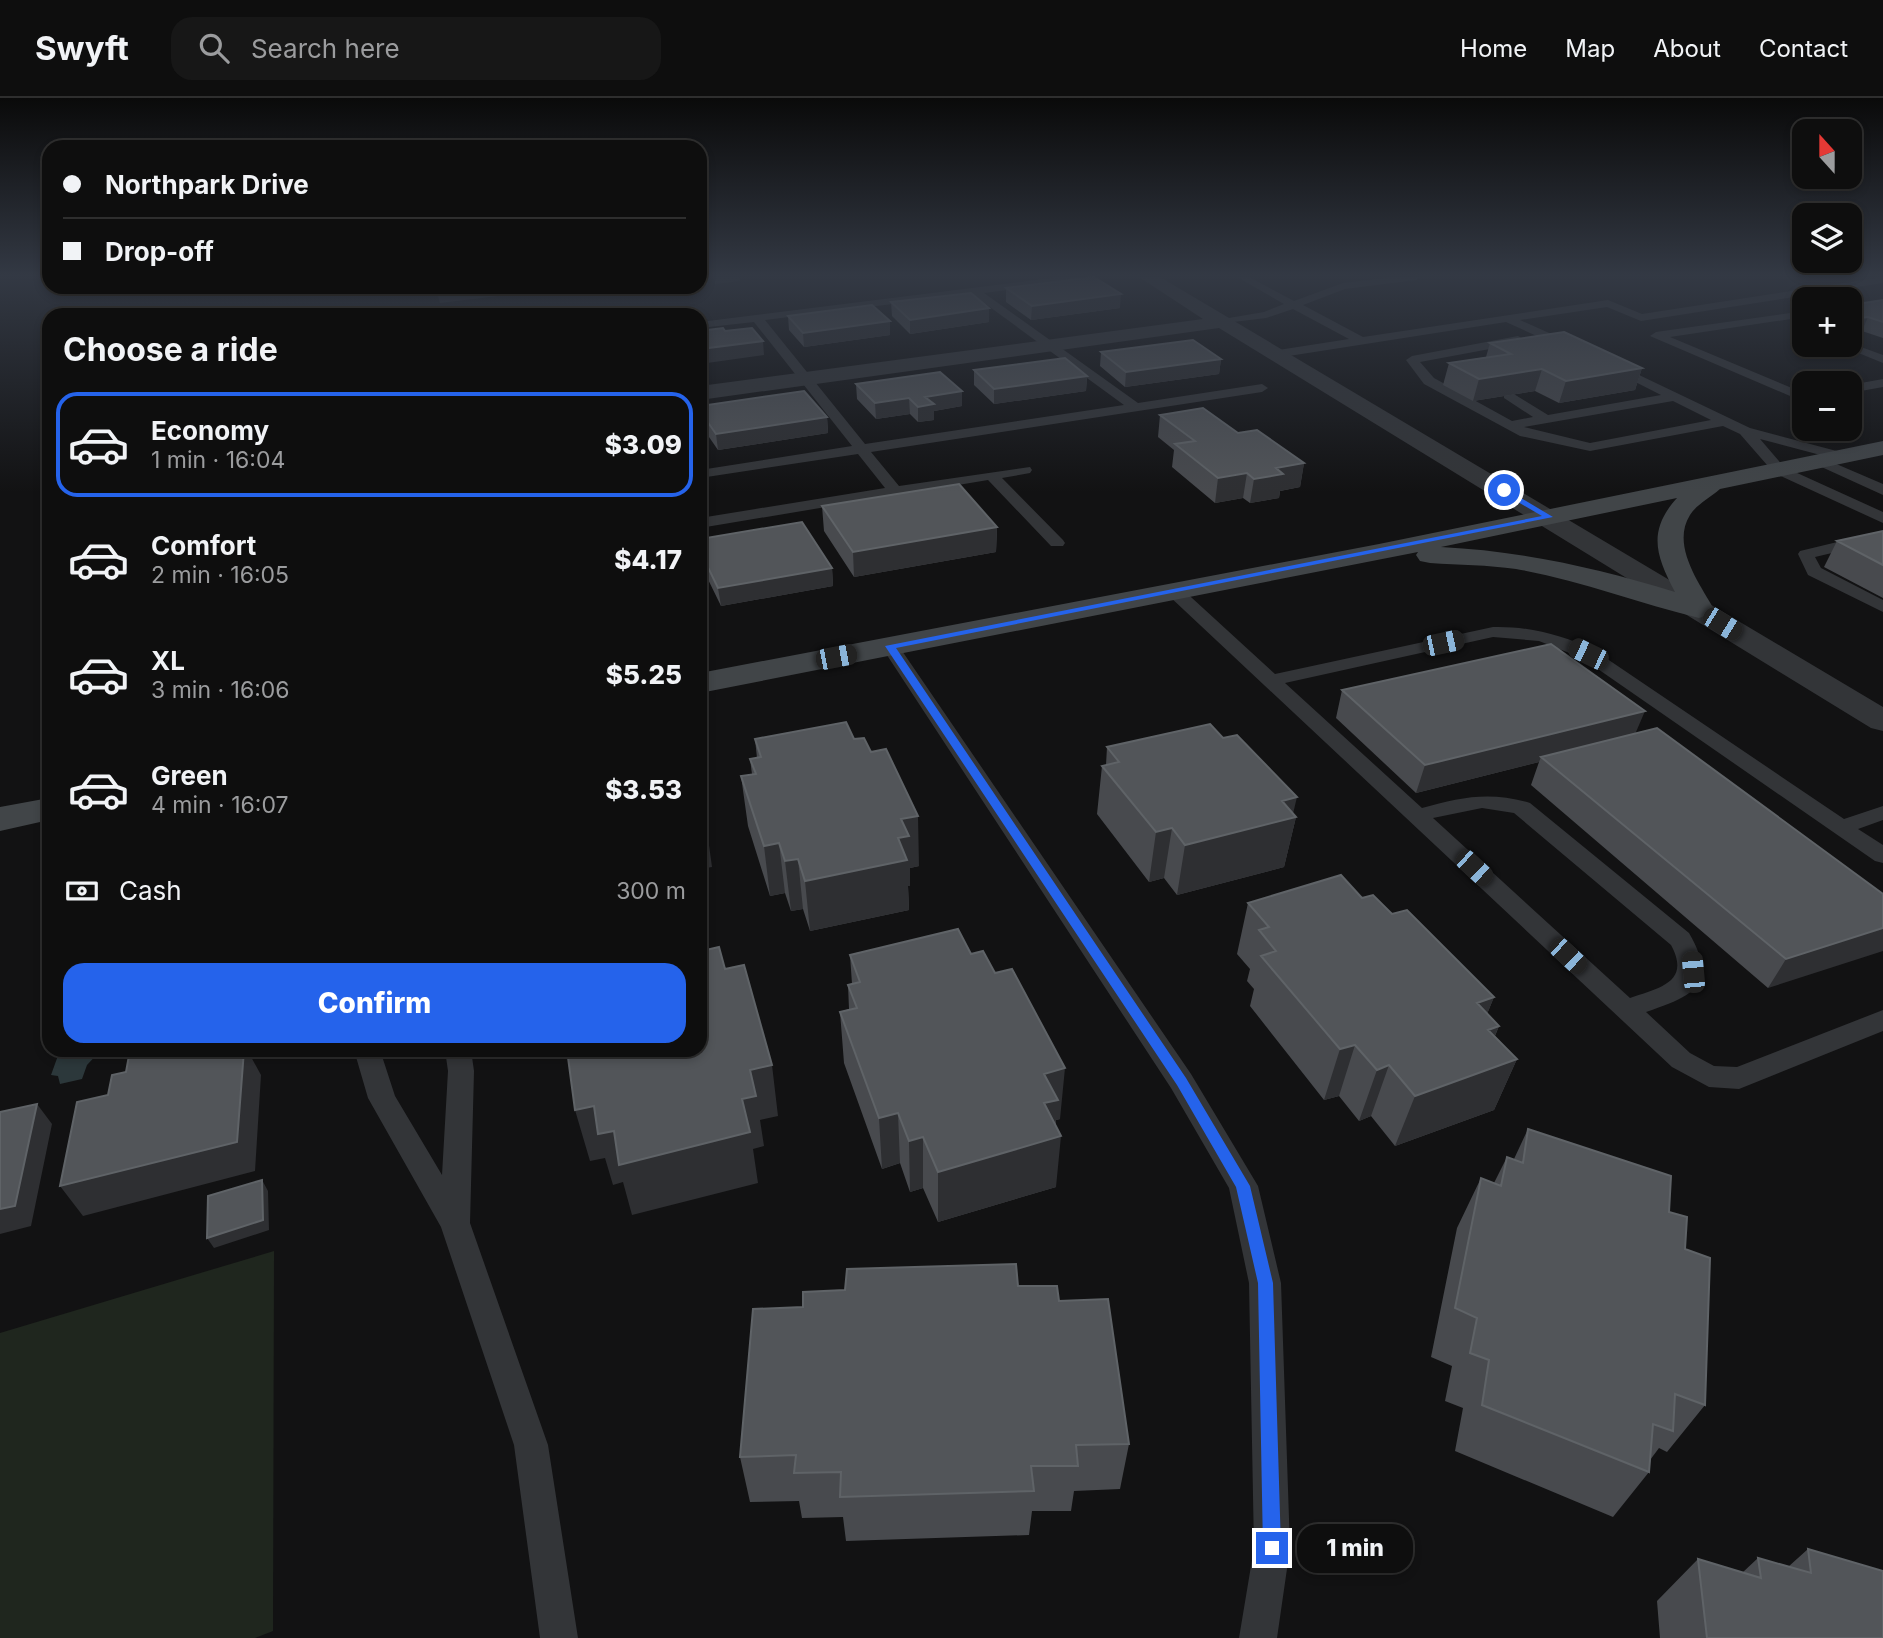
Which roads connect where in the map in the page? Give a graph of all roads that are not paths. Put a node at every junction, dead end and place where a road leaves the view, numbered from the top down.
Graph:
1 (782, 349) edge
2 (1021, 349) edge
3 (1054, 349) edge
4 (1267, 349) edge
5 (1310, 349) edge
6 (1465, 349) edge
7 (1574, 349) edge
8 (1687, 349) edge
9 (1862, 351) edge
10 (1276, 354) junction
11 (1430, 355) junction
12 (1883, 359) edge
13 (1454, 368) edge
14 (806, 379) junction
15 (1883, 383) edge
16 (1862, 387) edge
17 (1262, 388) dead end
18 (707, 392) edge
19 (1792, 393) edge
20 (1675, 397) junction
21 (1508, 398) edge
22 (1135, 407) junction
23 (1546, 419) junction
24 (1727, 421) junction
25 (1510, 425) junction
26 (1745, 431) junction
27 (1883, 448) edge
28 (862, 450) junction
29 (1831, 459) junction
30 (1024, 470) dead end
31 (1779, 470) junction
32 (707, 473) edge
33 (991, 475) junction
34 (1710, 485) junction
35 (1883, 490) edge
36 (895, 491) junction
37 (1549, 517) junction
38 (1883, 518) edge
39 (707, 522) edge
40 (1883, 536) edge
41 (1057, 543) dead end
42 (1379, 552) junction
43 (1174, 591) junction
44 (1883, 607) edge
45 (1699, 609) junction
46 (890, 646) junction
47 (1270, 681) junction
48 (707, 682) edge
49 (1883, 721) edge
50 (42, 810) edge
51 (1883, 813) edge
52 (1416, 816) junction
53 (0, 819) edge
54 (1841, 827) junction
55 (1883, 856) edge
56 (1625, 1009) junction
57 (1883, 1020) edge
58 (369, 1057) edge
59 (459, 1057) edge
60 (455, 1223) junction
61 (559, 1638) edge
62 (1258, 1638) edge

1 - 14 lane
2 - 14 street
3 - 22 lane
4 - 10 street
5 - 10 lane
6 - 11 lane
7 - 20 lane
8 - 19 lane
9 - 12 lane
10 - 37 street
11 - 13 lane
11 - 25 lane
14 - 18 street
14 - 28 lane
15 - 16 lane
17 - 22 lane
20 - 23 lane
20 - 24 lane
21 - 23 lane
22 - 28 lane
23 - 25 lane
24 - 25 lane
24 - 26 lane
26 - 29 lane
26 - 31 lane
27 - 29 main road
28 - 32 lane
28 - 36 lane
29 - 31 main road
29 - 35 lane
30 - 33 lane
31 - 34 main road
31 - 38 lane
33 - 36 lane
33 - 41 lane
34 - 37 main road
34 - 45 main road
36 - 39 lane
37 - 42 main road
37 - 45 street
40 - 44 lane
42 - 43 main road
42 - 45 main road
43 - 46 main road
43 - 47 lane
45 - 49 street
46 - 48 main road
46 - 62 lane
47 - 52 lane
47 - 54 lane
50 - 53 main road
51 - 54 lane
52 - 56 lane
52 - 56 lane
54 - 55 lane
56 - 57 lane
58 - 60 lane
59 - 60 lane
60 - 61 lane

